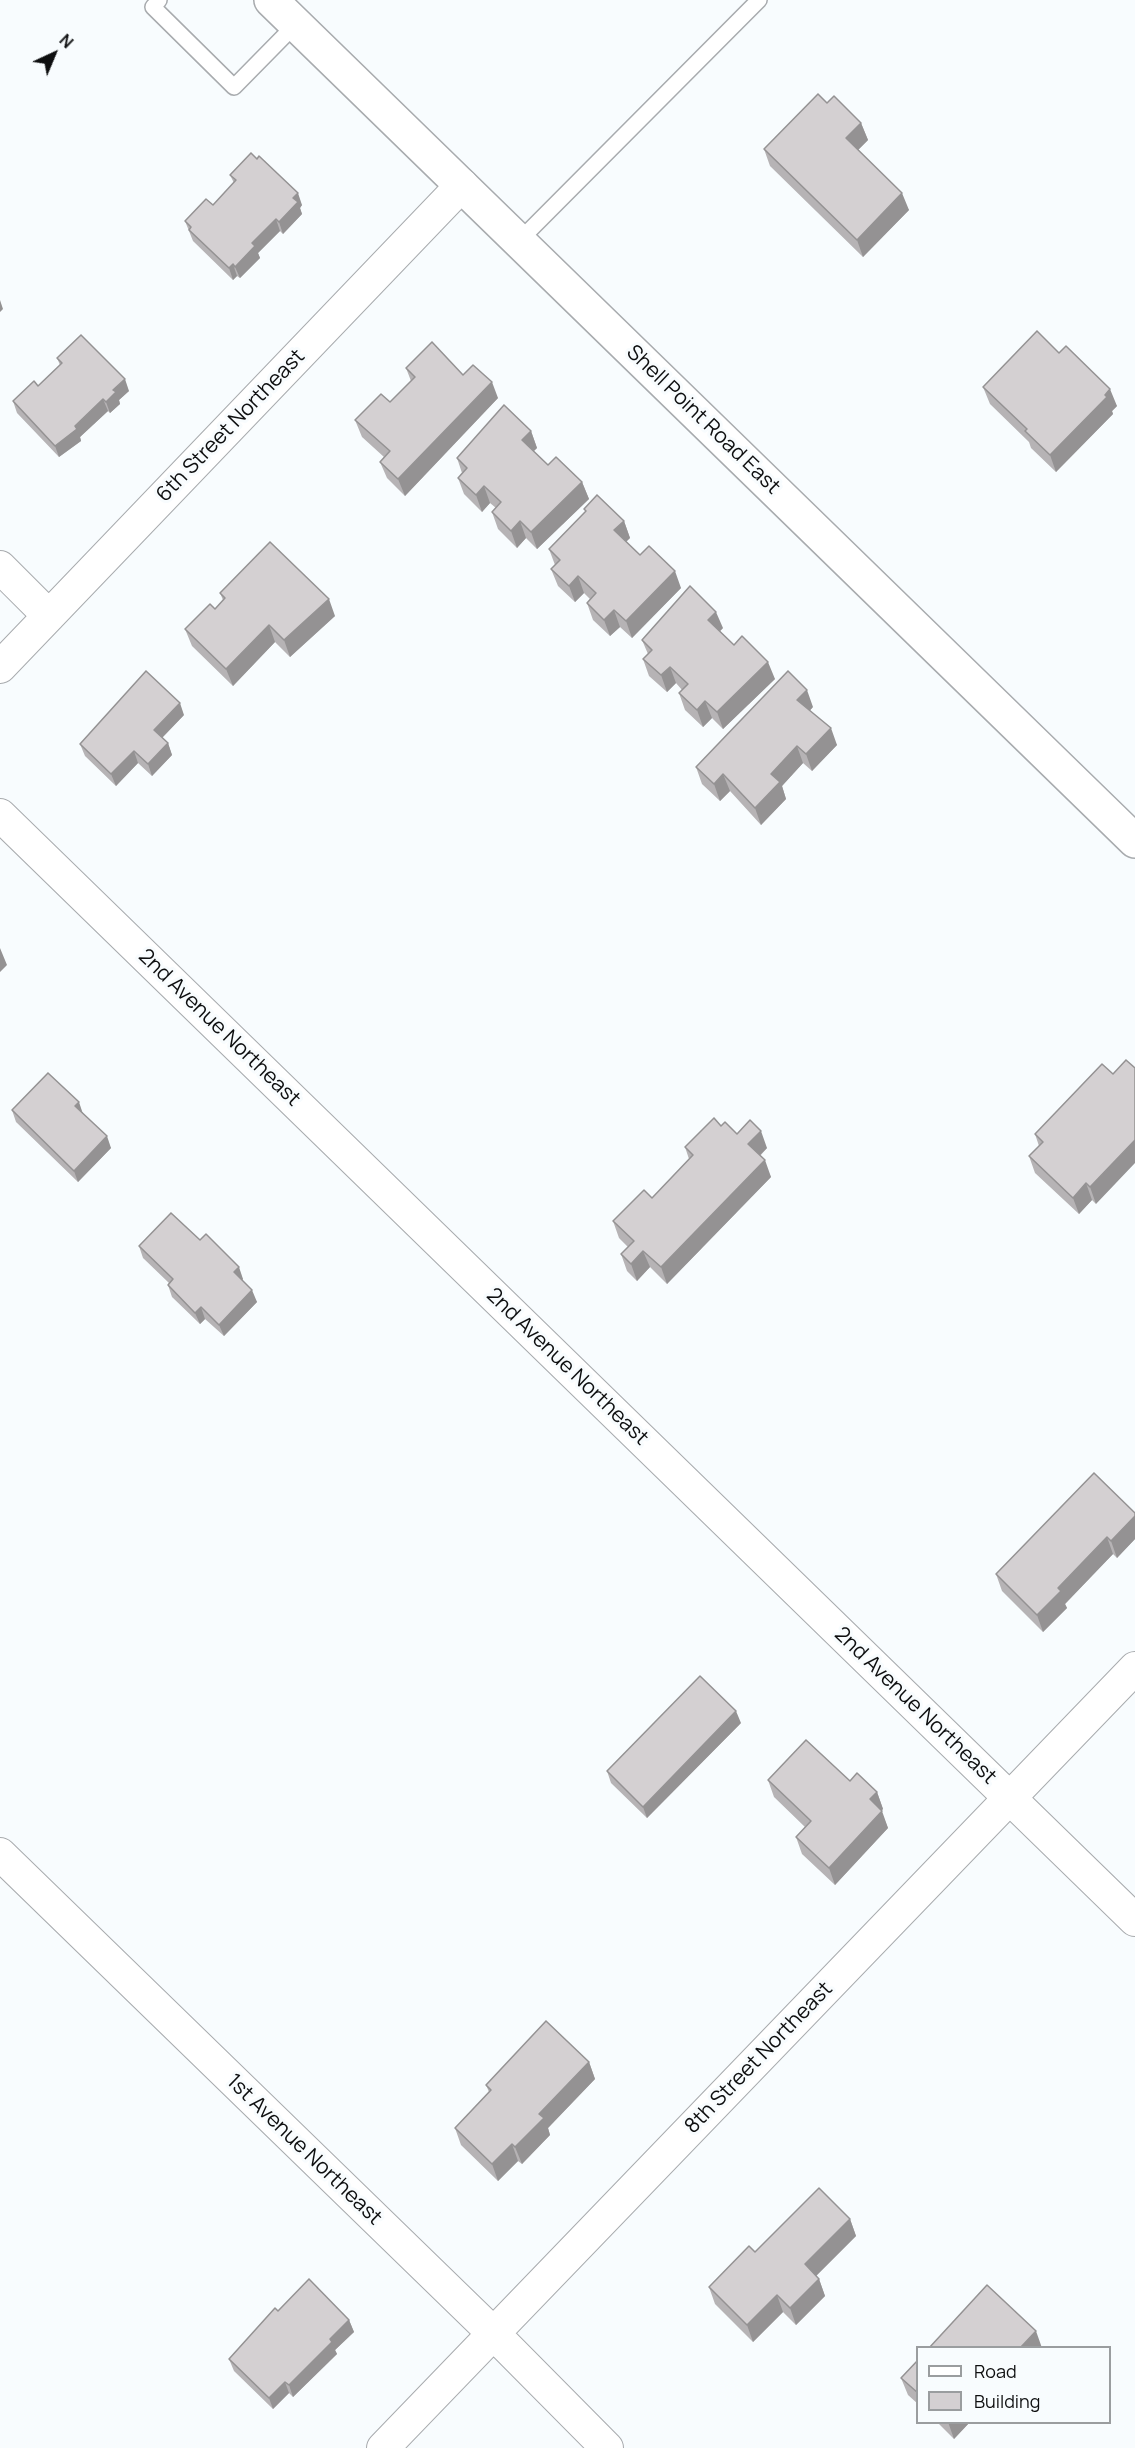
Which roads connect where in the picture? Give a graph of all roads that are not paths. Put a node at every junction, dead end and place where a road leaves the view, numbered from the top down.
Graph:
1 (159, 0) edge
2 (271, 0) edge
3 (759, 0) edge
4 (296, 24) junction
5 (462, 185) junction
6 (519, 241) junction
7 (0, 567) edge
8 (49, 616) junction
9 (0, 667) edge
10 (0, 814) edge
11 (1135, 841) edge
12 (1135, 1668) edge
13 (1010, 1798) junction
14 (0, 1854) edge
15 (1135, 1920) edge
16 (494, 2334) junction
17 (383, 2448) edge
18 (607, 2448) edge

1 - 4 lane
2 - 4 street, Shell Point Road East
3 - 6 lane
4 - 5 street, Shell Point Road East
5 - 6 street, Shell Point Road East
5 - 8 street, 6th Street Northeast
6 - 11 street, Shell Point Road East
7 - 8 street
8 - 9 street, 6th Street Northeast
10 - 13 street, 2nd Avenue Northeast
12 - 13 street, 8th Street Northeast
13 - 15 street, 2nd Avenue Northeast
13 - 16 street, 8th Street Northeast
14 - 16 street, 1st Avenue Northeast
16 - 17 street, 8th Street Northeast
16 - 18 street, 1st Avenue Northeast

